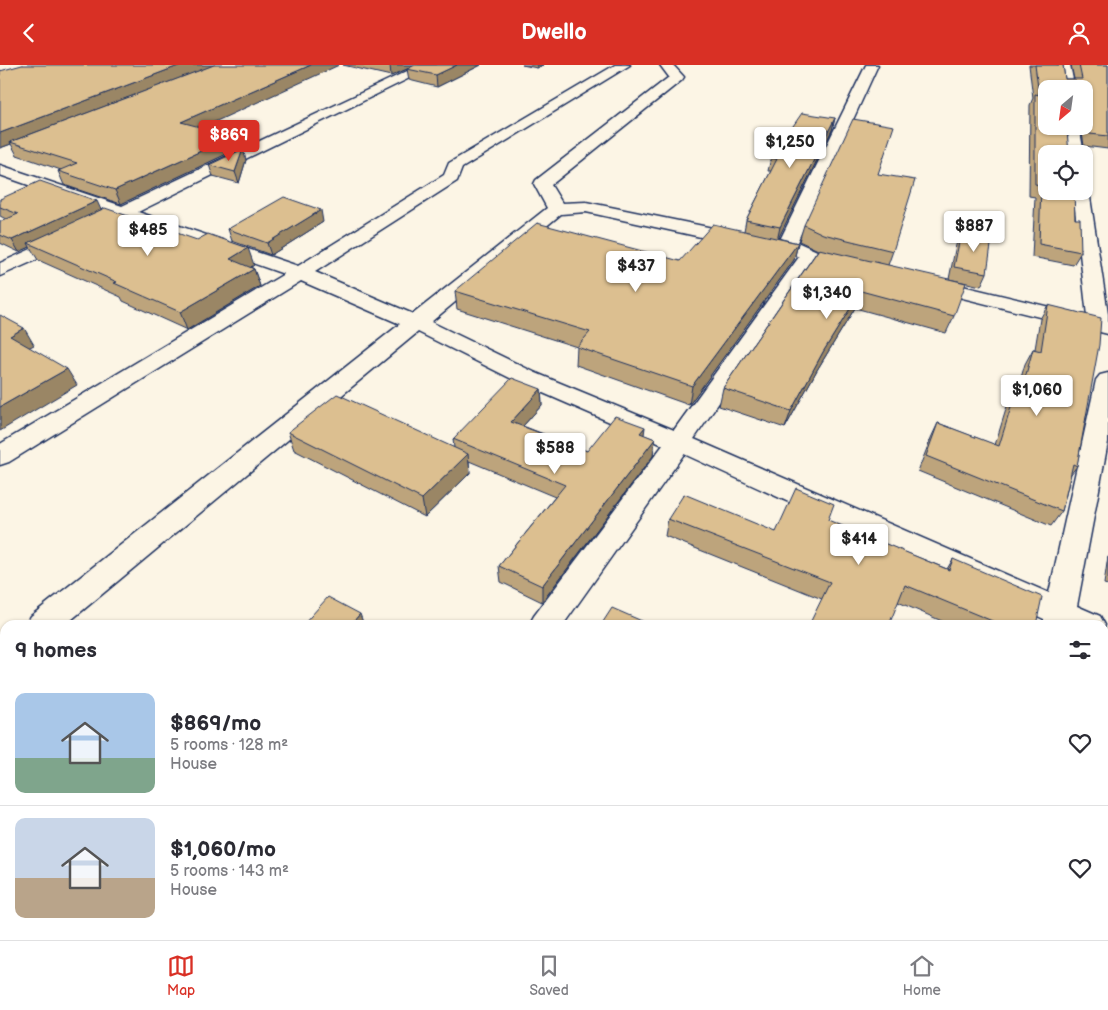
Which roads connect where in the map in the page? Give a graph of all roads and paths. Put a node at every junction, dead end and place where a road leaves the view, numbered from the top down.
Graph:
1 (430, 65) edge
2 (624, 65) edge
3 (666, 65) edge
4 (872, 65) edge
5 (1064, 65) edge
6 (1066, 80) edge
7 (0, 170) edge
8 (1082, 200) edge
9 (556, 209) junction
10 (124, 212) junction
11 (98, 224) edge
12 (80, 233) edge
13 (810, 255) junction
14 (829, 260) edge
15 (0, 269) edge
16 (300, 273) junction
17 (906, 279) edge
18 (417, 323) junction
19 (1103, 327) edge
20 (1108, 380) edge
21 (679, 442) junction
22 (0, 456) edge
23 (48, 620) edge
24 (549, 620) edge
25 (1060, 620) edge

1 - 10 street
2 - 16 street
3 - 9 street
4 - 13 street
5 - 6 street
7 - 10 street
8 - 19 street
9 - 13 street
9 - 18 street
10 - 11 street
10 - 16 street
12 - 15 street
13 - 14 street
13 - 21 street
16 - 18 street
16 - 22 street
17 - 19 street
18 - 21 street
18 - 23 street
20 - 25 street
21 - 24 street
21 - 25 street

